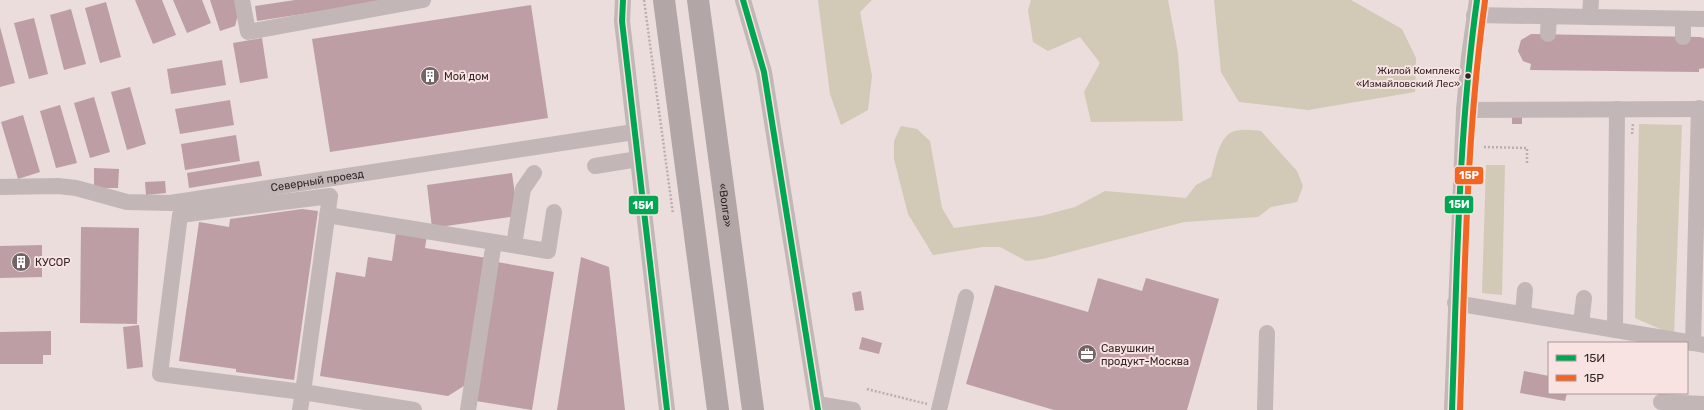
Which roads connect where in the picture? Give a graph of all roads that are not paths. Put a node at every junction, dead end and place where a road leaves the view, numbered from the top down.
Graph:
1 (242, 0) edge
2 (423, 0) edge
3 (612, 0) edge
4 (623, 0) edge
5 (664, 0) edge
6 (698, 0) edge
7 (743, 0) edge
8 (1591, 0) edge
9 (1476, 7) edge
10 (1549, 16) junction
11 (1590, 17) junction
12 (1683, 19) junction
13 (1704, 19) edge
14 (622, 21) junction
15 (1548, 34) dead end
16 (1683, 37) dead end
17 (1701, 108) edge
18 (1617, 109) junction
19 (1464, 110) junction
20 (634, 132) junction
21 (638, 159) junction
22 (595, 166) dead end
23 (534, 173) dead end
24 (0, 187) edge
25 (554, 212) dead end
26 (327, 215) junction
27 (494, 242) junction
28 (514, 245) junction
29 (1525, 290) dead end
30 (966, 297) dead end
31 (1584, 298) dead end
32 (1455, 303) junction
33 (1523, 314) junction
34 (1580, 324) junction
35 (1615, 330) junction
36 (1267, 333) dead end
37 (1665, 341) edge
38 (1676, 342) edge
39 (1688, 343) edge
40 (1699, 344) edge
41 (303, 392) junction
42 (1661, 402) edge
43 (1704, 404) edge
44 (817, 407) edge
45 (939, 409) edge
46 (300, 410) edge
47 (414, 410) edge
48 (468, 410) edge
49 (667, 410) edge
50 (718, 410) edge
51 (753, 410) edge
52 (853, 410) edge
53 (1265, 410) edge
54 (1452, 410) edge

1 - 2 street
3 - 14 street
4 - 14 street
5 - 50 highway
6 - 51 highway, «Волга»
7 - 44 street
8 - 11 street
9 - 10 street
9 - 19 street
10 - 11 street
10 - 15 street
11 - 12 street
12 - 13 street
12 - 16 street
14 - 20 street
17 - 18 street
17 - 40 street
18 - 19 street
18 - 35 street
19 - 32 street
20 - 21 street
20 - 24 street, Северный проезд
21 - 22 street
21 - 49 street
23 - 28 street
25 - 28 street
26 - 27 street
26 - 41 street
26 - 41 street
27 - 28 street
27 - 48 street
29 - 33 street
30 - 45 street
31 - 34 street
32 - 33 street
32 - 54 street
33 - 34 street
34 - 35 street
35 - 37 street
36 - 53 street
37 - 38 street
39 - 40 street
41 - 46 street
41 - 47 street
42 - 43 street
44 - 52 street

